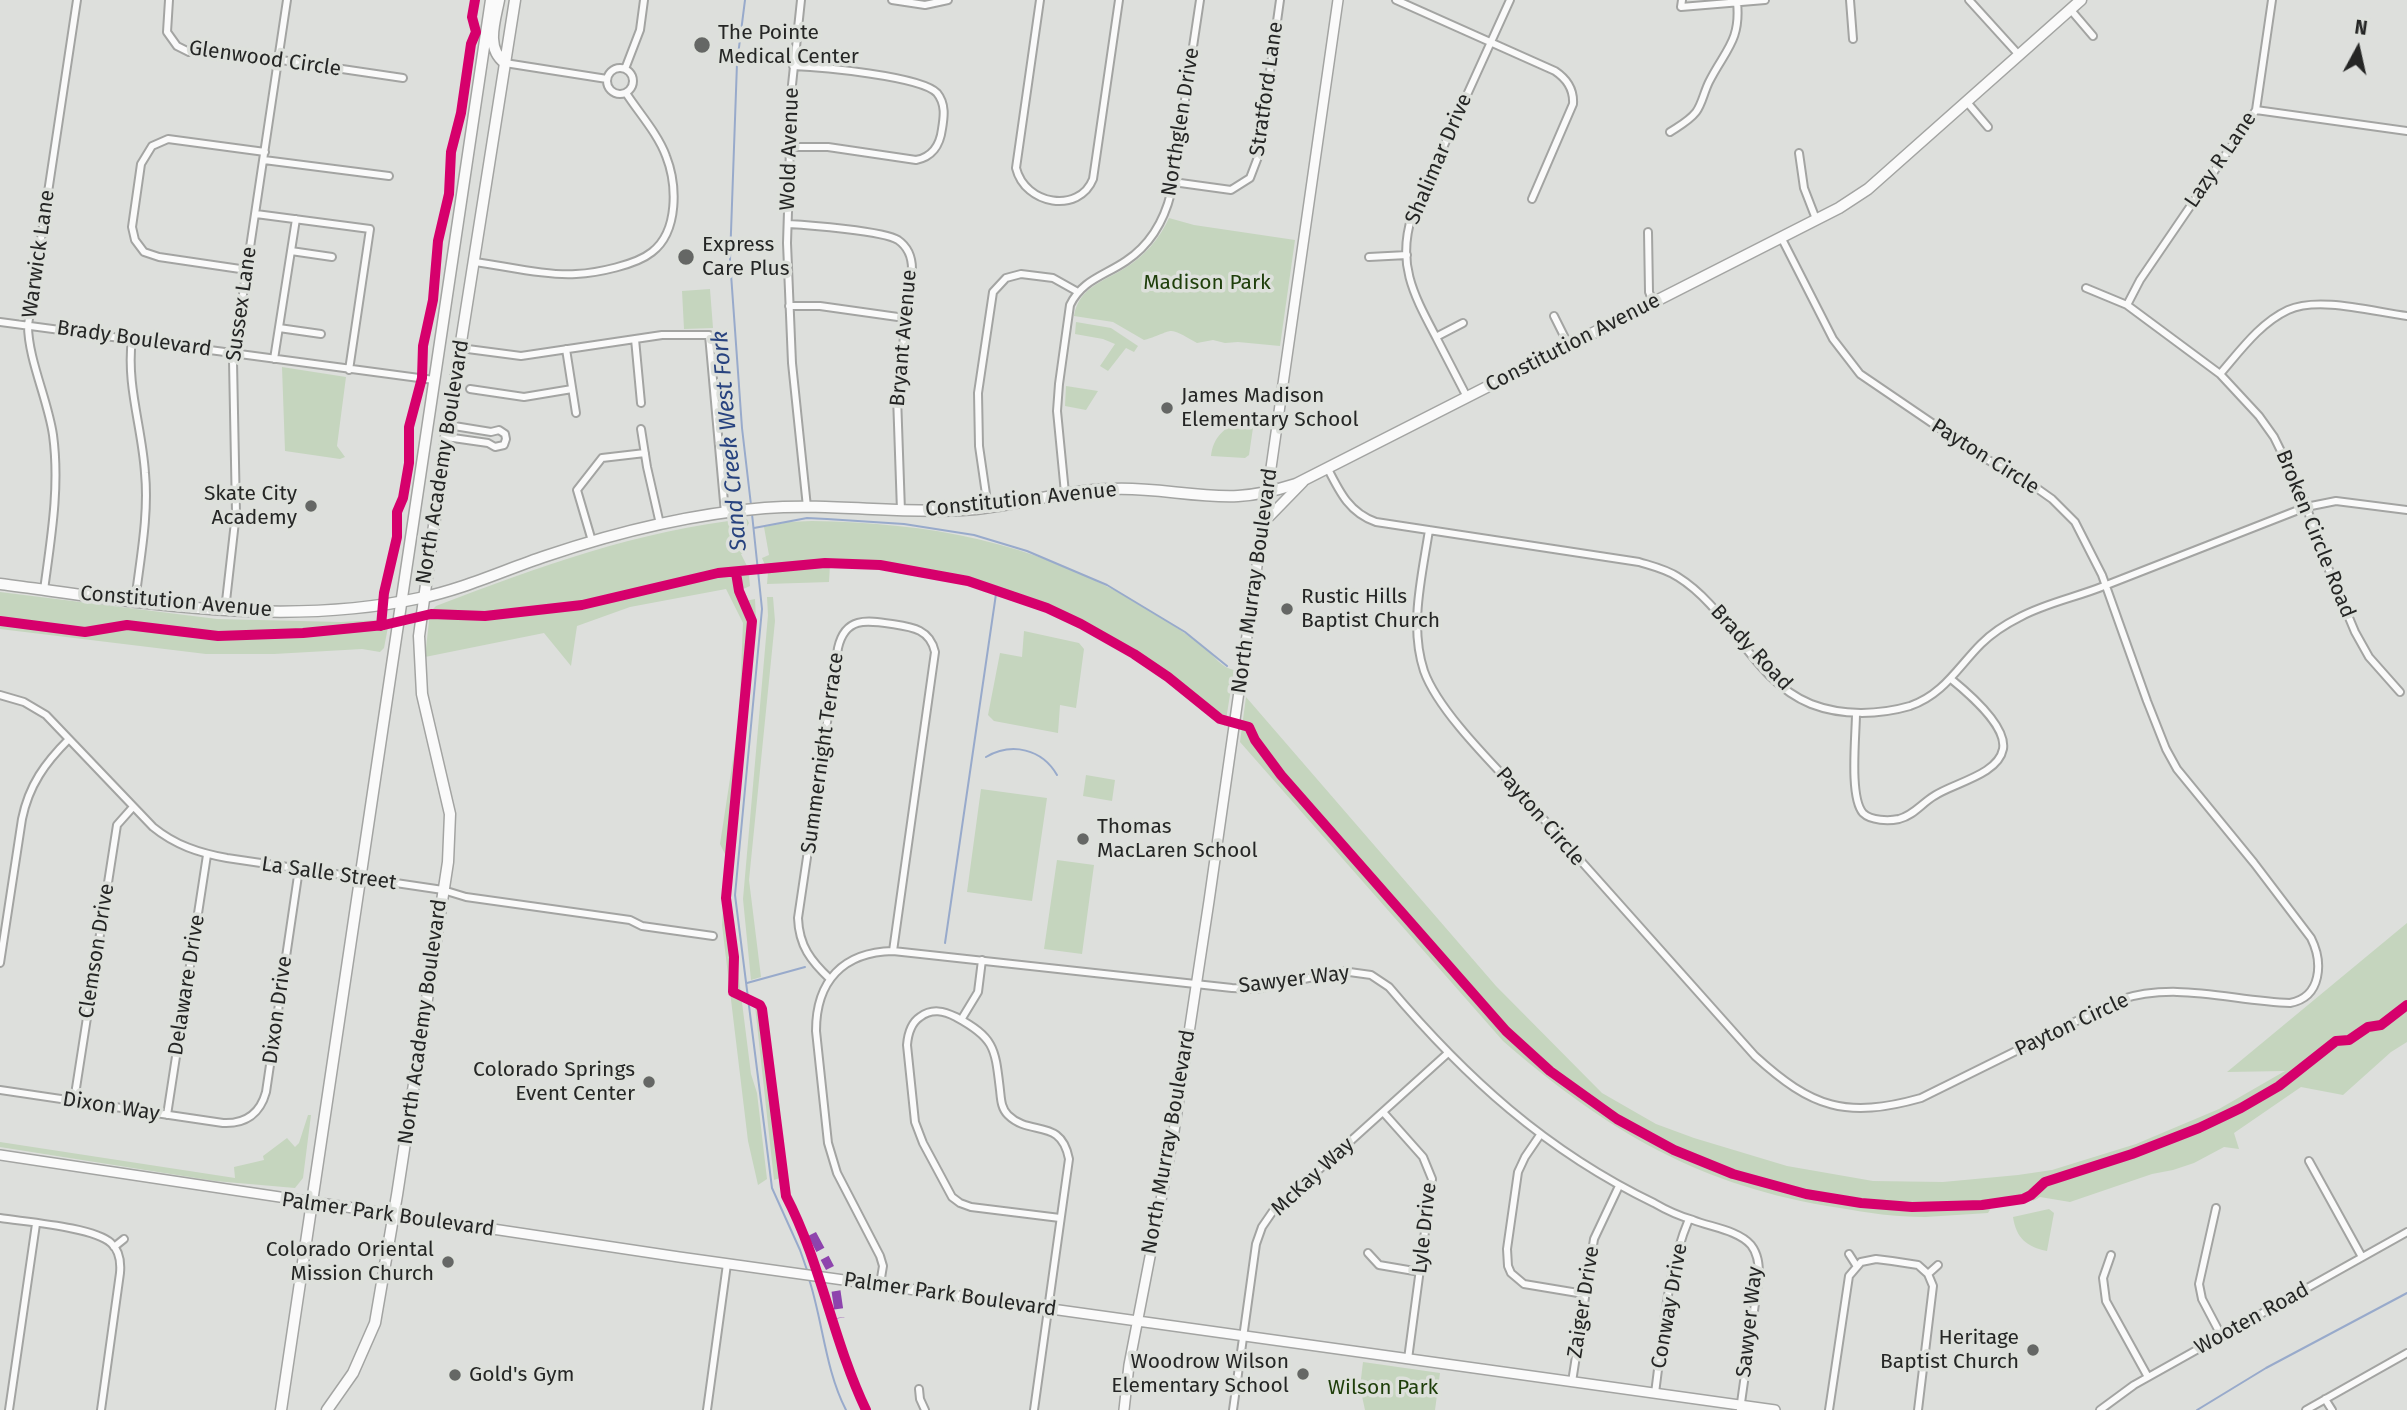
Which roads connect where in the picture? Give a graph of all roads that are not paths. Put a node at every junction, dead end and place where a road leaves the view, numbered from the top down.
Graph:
1 (77, 0) edge
2 (169, 0) edge
3 (287, 0) edge
4 (491, 0) edge
5 (499, 0) edge
6 (515, 0) edge
7 (644, 0) edge
8 (801, 0) edge
9 (892, 0) edge
10 (948, 0) edge
11 (1040, 0) edge
12 (1119, 0) edge
13 (1200, 0) edge
14 (1280, 0) edge
15 (1338, 0) edge
16 (1396, 0) edge
17 (1510, 0) edge
18 (1682, 0) edge
19 (1765, 0) edge
20 (1850, 0) edge
21 (1969, 0) edge
22 (2081, 0) edge
23 (2272, 0) edge
24 (1737, 2) junction
25 (2070, 9) junction
26 (2093, 36) dead end
27 (1853, 39) dead end
28 (1491, 42) junction
29 (2019, 55) junction
30 (278, 60) junction
31 (505, 63) junction
32 (793, 66) junction
33 (625, 69) junction
34 (403, 79) dead end
35 (607, 79) junction
36 (626, 93) junction
37 (1966, 101) junction
38 (2256, 110) junction
39 (1988, 127) dead end
40 (2407, 131) edge
41 (1670, 132) dead end
42 (790, 147) junction
43 (1799, 153) dead end
44 (264, 156) junction
45 (389, 176) dead end
46 (1173, 182) junction
47 (1532, 199) dead end
48 (256, 214) junction
49 (296, 219) junction
50 (1816, 219) junction
51 (788, 224) junction
52 (1648, 232) dead end
53 (1781, 237) junction
54 (291, 251) junction
55 (1407, 255) junction
56 (332, 257) dead end
57 (1369, 257) dead end
58 (475, 262) junction
59 (247, 270) junction
60 (2086, 288) dead end
61 (1078, 292) junction
62 (1653, 302) junction
63 (2127, 305) junction
64 (789, 306) junction
65 (1554, 316) dead end
66 (2407, 317) edge
67 (905, 318) junction
68 (0, 321) edge
69 (1463, 323) dead end
70 (28, 325) junction
71 (279, 328) junction
72 (321, 334) dead end
73 (1437, 337) junction
74 (132, 339) junction
75 (635, 339) junction
76 (1568, 344) junction
77 (460, 348) junction
78 (566, 349) junction
79 (234, 353) junction
80 (274, 359) junction
81 (349, 369) junction
82 (2220, 374) junction
83 (434, 380) junction
84 (470, 389) dead end
85 (572, 389) junction
86 (1467, 397) junction
87 (641, 403) dead end
88 (576, 413) dead end
89 (448, 425) junction
90 (642, 429) dead end
91 (446, 437) junction
92 (645, 453) junction
93 (656, 465) dead end
94 (647, 467) junction
95 (1328, 469) junction
96 (1304, 481) junction
97 (1268, 492) junction
98 (1065, 493) junction
99 (807, 507) junction
100 (2306, 507) junction
101 (988, 508) junction
102 (2407, 510) edge
103 (901, 511) junction
104 (730, 512) junction
105 (660, 524) junction
106 (1263, 524) junction
107 (1429, 530) junction
108 (592, 541) junction
109 (0, 584) edge
110 (2105, 586) junction
111 (44, 590) junction
112 (423, 597) junction
113 (135, 602) junction
114 (401, 602) junction
115 (225, 610) junction
116 (1951, 679) junction
117 (2400, 692) dead end
118 (0, 695) edge
119 (1856, 713) junction
120 (69, 739) junction
121 (133, 807) junction
122 (207, 855) junction
123 (299, 869) junction
124 (360, 878) junction
125 (443, 890) junction
126 (713, 936) dead end
127 (893, 950) junction
128 (982, 960) junction
129 (0, 963) edge
130 (831, 979) junction
131 (1195, 984) junction
132 (961, 1020) junction
133 (1448, 1054) junction
134 (0, 1090) edge
135 (74, 1101) junction
136 (1383, 1112) junction
137 (167, 1115) junction
138 (223, 1123) joint
139 (1540, 1135) junction
140 (0, 1155) edge
141 (2309, 1161) dead end
142 (1619, 1186) junction
143 (311, 1203) junction
144 (2216, 1208) dead end
145 (394, 1214) junction
146 (0, 1218) edge
147 (1060, 1218) junction
148 (1689, 1219) junction
149 (36, 1224) junction
150 (2407, 1232) edge
151 (124, 1239) dead end
152 (114, 1247) junction
153 (1368, 1253) dead end
154 (1849, 1254) dead end
155 (2111, 1255) dead end
156 (2362, 1256) junction
157 (727, 1264) junction
158 (1856, 1265) junction
159 (1938, 1265) dead end
160 (1420, 1272) junction
161 (1928, 1274) junction
162 (880, 1284) junction
163 (1584, 1294) junction
164 (1047, 1308) junction
165 (1138, 1321) junction
166 (1243, 1336) junction
167 (2222, 1337) junction
168 (2407, 1353) edge
169 (1408, 1359) junction
170 (2148, 1377) junction
171 (1572, 1382) junction
172 (919, 1389) dead end
173 (1655, 1393) junction
174 (2325, 1399) junction
175 (1741, 1407) edge
176 (9, 1410) edge
177 (101, 1410) edge
178 (281, 1410) edge
179 (327, 1410) edge
180 (706, 1410) edge
181 (925, 1410) edge
182 (1034, 1410) edge
183 (1124, 1410) edge
184 (1233, 1410) edge
185 (1776, 1410) edge
186 (1829, 1410) edge
187 (1917, 1410) edge
188 (2100, 1410) edge
189 (2306, 1410) edge
190 (2332, 1410) edge

1 - 70 street, Warwick Lane
2 - 30 street, Glenwood Circle
3 - 30 street, Sussex Lane
4 - 83 main road, North Academy Boulevard
5 - 31 main road
6 - 31 main road, North Academy Boulevard
7 - 33 street
8 - 32 street, Wold Avenue
9 - 10 street
11 - 12 street
13 - 46 street, Northglen Drive
14 - 46 street, Stratford Lane
15 - 97 main road, North Murray Boulevard
16 - 28 street
17 - 28 street, Shalimar Drive
18 - 24 street
19 - 24 street
20 - 27 street
21 - 29 street
22 - 25 main road, Constitution Avenue
23 - 38 street, Lazy R Lane
24 - 41 street
25 - 26 street
25 - 29 main road, Constitution Avenue
28 - 47 street
28 - 55 street, Shalimar Drive
29 - 37 main road, Constitution Avenue
30 - 34 street, Glenwood Circle
30 - 44 street, Sussex Lane
31 - 35 street
31 - 58 main road, North Academy Boulevard
32 - 42 street, Wold Avenue
32 - 42 street
33 - 35 street
33 - 36 street
35 - 36 street
36 - 58 street
37 - 39 street
37 - 50 main road, Constitution Avenue
38 - 40 street
38 - 63 street, Lazy R Lane
42 - 51 street, Wold Avenue
43 - 50 street
44 - 45 street
44 - 48 street, Sussex Lane
44 - 59 street
46 - 61 street, Northglen Drive
48 - 49 street
48 - 59 street, Sussex Lane
49 - 54 street
49 - 81 street
50 - 53 main road, Constitution Avenue
51 - 64 street, Wold Avenue
51 - 67 street, Bryant Avenue
52 - 62 street
53 - 62 main road, Constitution Avenue
53 - 110 street, Payton Circle
54 - 56 street
54 - 71 street
55 - 57 street
55 - 73 street, Shalimar Drive
58 - 77 main road, North Academy Boulevard
59 - 79 street, Sussex Lane
60 - 63 street, Broken Circle Road
61 - 98 street
61 - 101 street
62 - 76 main road, Constitution Avenue
63 - 82 street, Broken Circle Road
64 - 67 street
64 - 99 street, Wold Avenue
65 - 76 street
66 - 82 street
67 - 103 street, Bryant Avenue
68 - 70 street, Brady Boulevard
69 - 73 street
70 - 74 street, Brady Boulevard
70 - 111 street, Warwick Lane
71 - 72 street
71 - 80 street
73 - 86 street, Shalimar Drive
74 - 79 street, Brady Boulevard
74 - 113 street
75 - 78 street
75 - 87 street
75 - 104 street
76 - 86 main road, Constitution Avenue
77 - 78 street
77 - 89 main road, North Academy Boulevard
78 - 85 street
79 - 80 street, Brady Boulevard
79 - 115 street, Sussex Lane
80 - 81 street, Brady Boulevard
81 - 83 street, Brady Boulevard
82 - 100 street, Broken Circle Road
83 - 114 main road, North Academy Boulevard
84 - 85 street
85 - 88 street
86 - 95 main road, Constitution Avenue
89 - 91 main road, North Academy Boulevard
89 - 91 street
90 - 92 street
91 - 112 main road, North Academy Boulevard
92 - 94 street
92 - 108 street
93 - 94 street
94 - 105 street
95 - 96 main road, Constitution Avenue
95 - 107 street, Brady Road
96 - 97 main road, Constitution Avenue
96 - 106 main road
97 - 98 main road, Constitution Avenue
97 - 106 main road, North Murray Boulevard
98 - 101 main road, Constitution Avenue
99 - 103 main road, Constitution Avenue
99 - 104 main road, Constitution Avenue
100 - 102 street, Brady Road
100 - 110 street, Brady Road
100 - 117 street, Broken Circle Road
101 - 103 main road, Constitution Avenue
104 - 105 main road, Constitution Avenue
105 - 108 main road, Constitution Avenue
106 - 131 main road, North Murray Boulevard
107 - 110 street, Payton Circle
107 - 119 street, Brady Road
108 - 112 main road, Constitution Avenue
109 - 111 main road, Constitution Avenue
110 - 116 street, Brady Road
111 - 113 main road, Constitution Avenue
112 - 114 main road, Constitution Avenue
112 - 125 main road, North Academy Boulevard
113 - 115 main road, Constitution Avenue
114 - 115 main road, Constitution Avenue
114 - 124 main road, North Academy Boulevard
116 - 119 street, Brady Road
116 - 119 street
118 - 120 street, La Salle Street
120 - 121 street, La Salle Street
120 - 129 street
121 - 122 street, La Salle Street
121 - 135 street, Clemson Drive
122 - 123 street, La Salle Street
122 - 137 street, Delaware Drive
123 - 124 street, La Salle Street
123 - 138 street, Dixon Drive
124 - 125 street, La Salle Street
124 - 143 main road, North Academy Boulevard
125 - 126 street, La Salle Street
125 - 145 main road, North Academy Boulevard
127 - 128 street, Sawyer Way
127 - 130 street, Sawyer Way
127 - 130 street, Summernight Terrace
128 - 131 street, Sawyer Way
128 - 132 street
130 - 162 street, Sawyer Way
131 - 133 street, Sawyer Way
131 - 165 main road, North Murray Boulevard
132 - 147 street
132 - 147 street
133 - 136 street, McKay Way
133 - 139 street, Sawyer Way
134 - 135 street, Dixon Way
135 - 137 street, Dixon Way
136 - 160 street, Lyle Drive
136 - 166 street, McKay Way
137 - 138 street, Dixon Way
139 - 142 street, Sawyer Way
139 - 163 street
140 - 143 main road, Palmer Park Boulevard
141 - 156 street
142 - 148 street, Sawyer Way
142 - 163 street, Zaiger Drive
143 - 145 main road, Palmer Park Boulevard
143 - 178 main road, North Academy Boulevard
144 - 167 street
145 - 157 main road, Palmer Park Boulevard
145 - 179 main road, North Academy Boulevard
146 - 149 street
147 - 164 street
148 - 173 street, Conway Drive
148 - 175 street, Sawyer Way
149 - 152 street
149 - 176 street
150 - 156 street, Wooten Road
151 - 152 street
152 - 177 street
153 - 160 street
154 - 158 street
155 - 170 street
156 - 167 street, Wooten Road
157 - 162 main road, Palmer Park Boulevard
157 - 180 street
158 - 161 street
158 - 186 street
159 - 161 street
160 - 169 street, Lyle Drive
161 - 187 street
162 - 164 main road, Palmer Park Boulevard
163 - 171 street, Zaiger Drive
164 - 165 main road, Palmer Park Boulevard
164 - 182 street
165 - 166 main road, Palmer Park Boulevard
165 - 183 main road, North Murray Boulevard
166 - 169 main road, Palmer Park Boulevard
166 - 184 street, McKay Way
167 - 170 street, Wooten Road
168 - 174 street
169 - 171 main road, Palmer Park Boulevard
170 - 188 street, Wooten Road
171 - 173 main road, Palmer Park Boulevard
172 - 181 street
173 - 175 main road, Palmer Park Boulevard
174 - 189 street
174 - 190 street
175 - 185 main road, Palmer Park Boulevard

